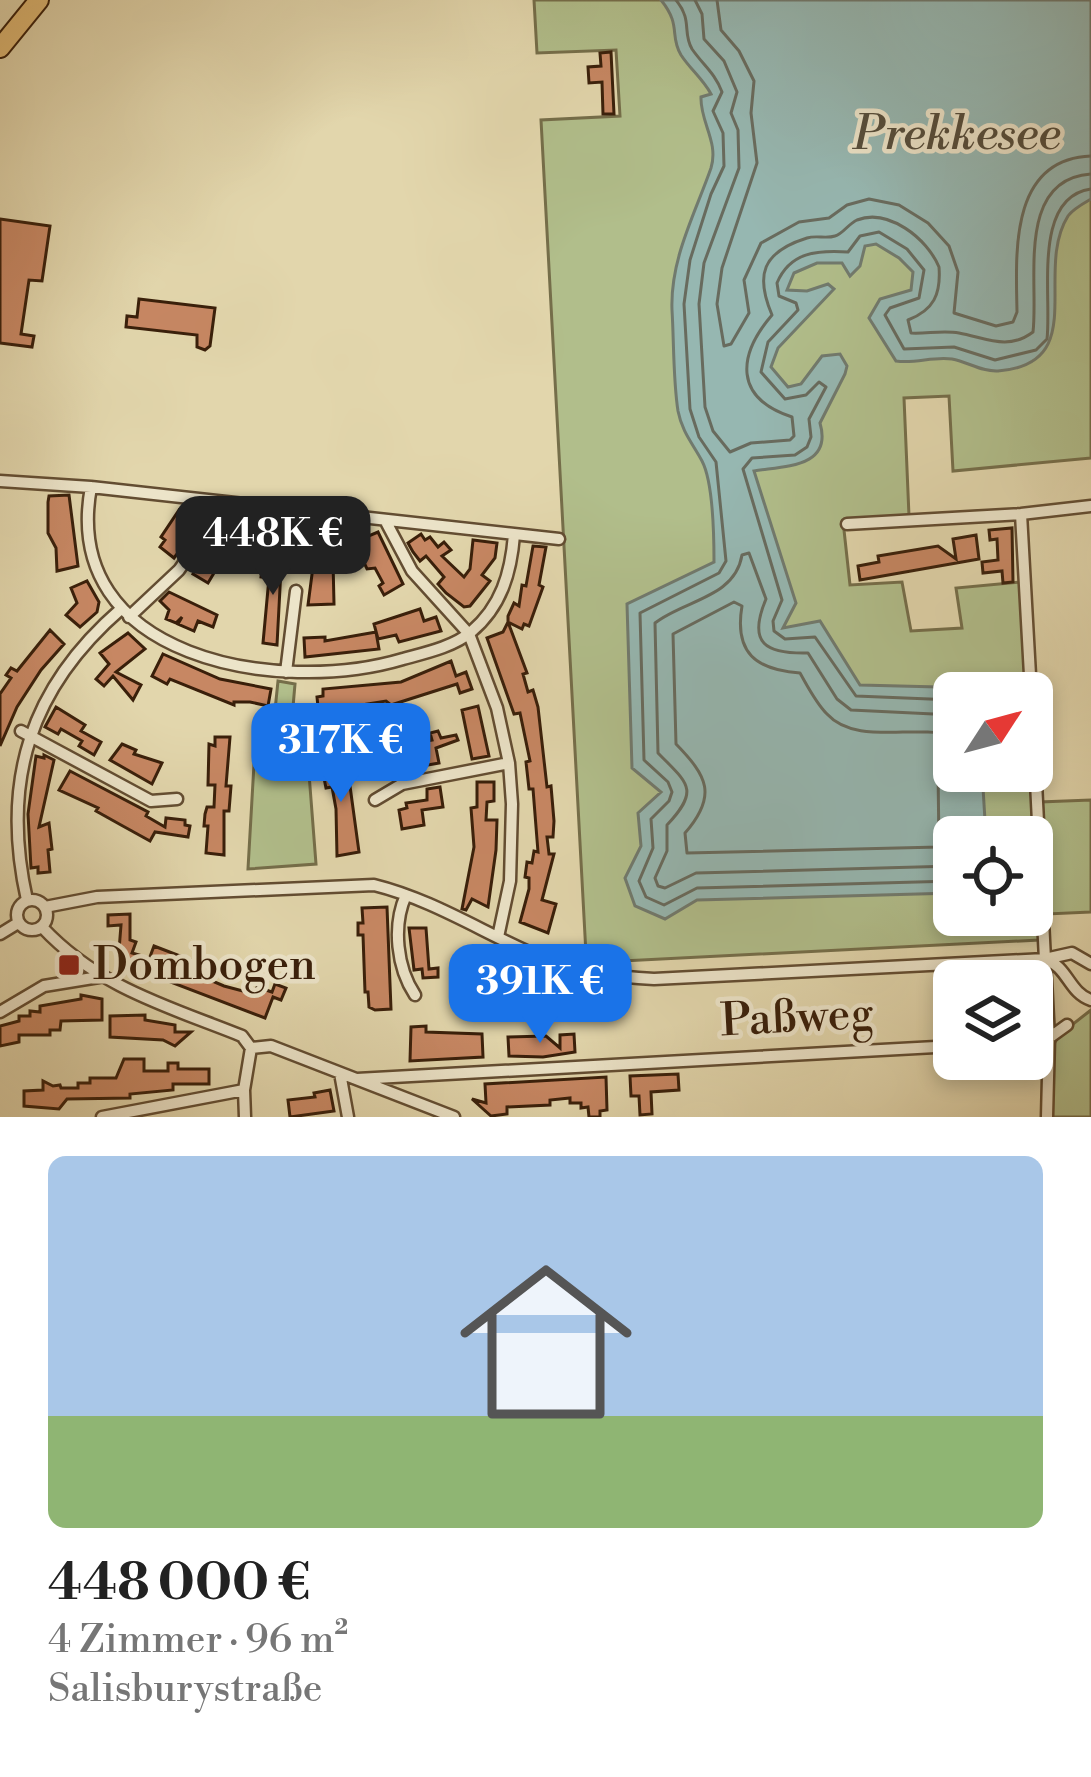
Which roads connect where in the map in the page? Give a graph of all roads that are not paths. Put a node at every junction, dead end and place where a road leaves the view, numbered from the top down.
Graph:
1 (39, 0) edge
2 (0, 48) edge
3 (0, 481) edge
4 (91, 487) junction
5 (226, 503) junction
6 (1091, 506) edge
7 (1021, 514) junction
8 (386, 520) junction
9 (847, 524) dead end
10 (514, 535) junction
11 (560, 539) dead end
12 (296, 591) dead end
13 (125, 613) junction
14 (470, 634) junction
15 (286, 672) junction
16 (1030, 672) edge
17 (21, 731) junction
18 (509, 763) junction
19 (1037, 792) edge
20 (177, 799) dead end
21 (375, 800) dead end
22 (406, 895) junction
23 (27, 900) junction
24 (45, 907) junction
25 (18, 923) junction
26 (42, 927) junction
27 (0, 934) edge
28 (498, 937) junction
29 (1045, 958) junction
30 (1091, 964) edge
31 (99, 977) junction
32 (415, 995) dead end
33 (1091, 1000) edge
34 (0, 1012) edge
35 (1067, 1025) dead end
36 (1053, 1035) edge
37 (933, 1047) edge
38 (251, 1048) junction
39 (340, 1073) junction
40 (357, 1079) junction
41 (1048, 1080) edge
42 (244, 1090) junction
43 (102, 1117) edge
44 (245, 1117) edge
45 (348, 1117) edge
46 (454, 1117) edge
47 (1047, 1117) edge

1 - 2 main road
3 - 4 street
4 - 5 street
4 - 13 street
5 - 8 street
5 - 13 street
6 - 7 street
7 - 9 street
7 - 16 street
8 - 10 street
8 - 14 street
10 - 11 street
10 - 14 street
12 - 15 street
13 - 15 street
13 - 17 street
14 - 15 street
14 - 18 street
17 - 20 street
17 - 23 street
18 - 21 street
18 - 28 street
19 - 29 street
22 - 24 street
22 - 28 street
22 - 32 street
23 - 24 street
23 - 25 street
24 - 26 street
25 - 26 street
25 - 27 street
26 - 31 street
28 - 29 street
29 - 30 street
29 - 33 street
31 - 34 street
31 - 38 street
35 - 36 street
37 - 40 street, Paßweg
38 - 39 street
38 - 42 street
39 - 40 street
39 - 45 street
40 - 46 street
41 - 47 street
42 - 43 street
42 - 44 street

